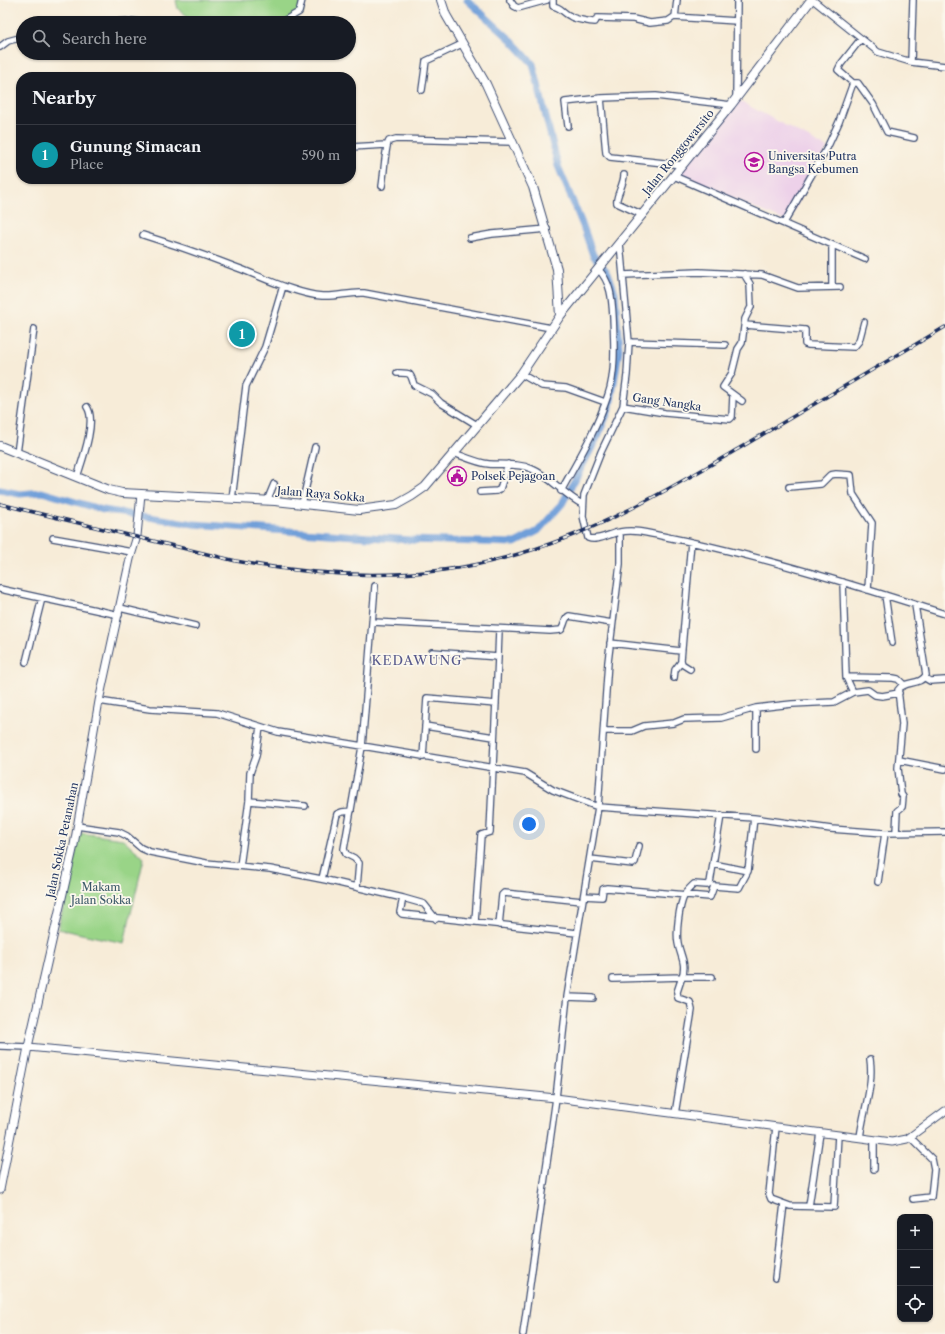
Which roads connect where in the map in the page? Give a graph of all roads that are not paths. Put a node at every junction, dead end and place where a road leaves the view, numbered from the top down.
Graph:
1 (302, 0) edge
2 (441, 0) edge
3 (510, 0) edge
4 (547, 0) edge
5 (553, 0) edge
6 (677, 0) edge
7 (737, 0) edge
8 (812, 0) edge
9 (913, 0) edge
10 (292, 16) edge
11 (675, 17) junction
12 (737, 21) junction
13 (16, 39) edge
14 (860, 40) junction
15 (462, 44) junction
16 (0, 47) edge
17 (911, 62) junction
18 (945, 66) edge
19 (853, 83) junction
20 (422, 90) dead end
21 (601, 98) junction
22 (734, 102) junction
23 (568, 126) dead end
24 (914, 138) dead end
25 (512, 142) junction
26 (386, 145) junction
27 (356, 147) edge
28 (682, 165) junction
29 (624, 175) dead end
30 (674, 176) junction
31 (382, 186) dead end
32 (642, 214) junction
33 (784, 223) junction
34 (546, 229) junction
35 (143, 235) dead end
36 (470, 238) dead end
37 (620, 243) junction
38 (832, 245) junction
39 (865, 259) dead end
40 (599, 268) junction
41 (744, 274) junction
42 (623, 275) junction
43 (283, 286) junction
44 (832, 287) junction
45 (840, 287) dead end
46 (559, 296) junction
47 (571, 304) junction
48 (560, 316) junction
49 (864, 322) dead end
50 (745, 325) junction
51 (551, 328) junction
52 (34, 329) dead end
53 (629, 342) junction
54 (725, 345) dead end
55 (397, 373) dead end
56 (521, 374) junction
57 (733, 395) junction
58 (742, 401) dead end
59 (605, 402) junction
60 (623, 406) junction
61 (87, 407) dead end
62 (477, 426) junction
63 (0, 446) edge
64 (315, 447) dead end
65 (17, 452) junction
66 (454, 453) junction
67 (508, 464) junction
68 (77, 477) junction
69 (274, 484) dead end
70 (789, 487) dead end
71 (480, 492) dead end
72 (562, 492) junction
73 (141, 494) junction
74 (232, 499) junction
75 (267, 501) junction
76 (302, 504) junction
77 (582, 504) junction
78 (620, 532) junction
79 (53, 538) dead end
80 (691, 542) junction
81 (132, 552) junction
82 (843, 582) junction
83 (375, 586) dead end
84 (0, 589) edge
85 (868, 590) junction
86 (885, 595) junction
87 (42, 598) junction
88 (915, 605) junction
89 (120, 612) junction
90 (945, 614) edge
91 (373, 622) junction
92 (612, 623) junction
93 (195, 626) dead end
94 (499, 629) junction
95 (610, 643) junction
96 (892, 643) dead end
97 (681, 651) junction
98 (432, 652) dead end
99 (498, 657) junction
100 (26, 662) dead end
101 (681, 662) junction
102 (690, 669) dead end
103 (846, 677) junction
104 (674, 678) dead end
105 (925, 678) junction
106 (945, 680) edge
107 (904, 685) junction
108 (853, 692) junction
109 (899, 693) junction
110 (99, 701) junction
111 (496, 704) junction
112 (756, 708) junction
113 (425, 726) junction
114 (260, 727) junction
115 (604, 731) junction
116 (494, 737) junction
117 (362, 747) junction
118 (756, 749) dead end
119 (423, 757) junction
120 (900, 760) junction
121 (493, 768) junction
122 (945, 769) edge
123 (249, 801) junction
124 (305, 806) dead end
125 (598, 807) junction
126 (351, 811) junction
127 (721, 815) junction
128 (754, 818) junction
129 (77, 826) junction
130 (945, 832) edge
131 (885, 833) junction
132 (896, 833) junction
133 (639, 846) dead end
134 (590, 859) junction
135 (713, 864) junction
136 (240, 866) junction
137 (748, 871) junction
138 (322, 879) junction
139 (878, 882) dead end
140 (357, 887) junction
141 (684, 895) junction
142 (403, 898) junction
143 (583, 899) junction
144 (436, 919) junction
145 (475, 922) junction
146 (499, 925) junction
147 (578, 933) junction
148 (682, 977) junction
149 (712, 977) dead end
150 (612, 979) dead end
151 (567, 997) junction
152 (593, 998) dead end
153 (0, 1046) edge
154 (28, 1047) junction
155 (870, 1059) dead end
156 (556, 1098) junction
157 (945, 1111) edge
158 (675, 1114) junction
159 (776, 1127) junction
160 (820, 1133) junction
161 (838, 1135) junction
162 (910, 1137) junction
163 (860, 1138) junction
164 (874, 1140) junction
165 (874, 1169) dead end
166 (0, 1190) edge
167 (913, 1198) dead end
168 (784, 1204) junction
169 (810, 1206) junction
170 (775, 1278) dead end
171 (523, 1334) edge

1 - 10 street
2 - 15 main road
3 - 4 street
5 - 11 street
6 - 11 street
7 - 12 street
8 - 14 street
8 - 22 main road, Jalan Ronggowarsito
9 - 17 street
11 - 12 street
12 - 22 street
13 - 16 street
14 - 17 street
14 - 19 street
15 - 20 street
15 - 25 main road
17 - 18 street
19 - 24 street
19 - 33 street
21 - 22 street
21 - 23 street
21 - 28 street
22 - 28 main road, Jalan Ronggowarsito
25 - 26 street
25 - 34 main road
26 - 27 street
26 - 31 street
28 - 30 main road, Jalan Ronggowarsito
29 - 32 street
30 - 32 main road, Jalan Ronggowarsito
30 - 33 street
32 - 37 main road, Jalan Ronggowarsito
33 - 38 street
34 - 36 street
34 - 46 main road
35 - 43 street
37 - 40 main road, Jalan Ronggowarsito
37 - 42 street
38 - 39 street
38 - 44 street
40 - 47 main road, Jalan Ronggowarsito
40 - 59 street
41 - 42 street
41 - 44 street
41 - 50 street
42 - 53 street
43 - 51 street
43 - 74 street
44 - 45 street
46 - 47 main road
46 - 48 main road
47 - 48 main road, Jalan Ronggowarsito
48 - 51 main road, Jalan Raya Sokka
49 - 50 street
50 - 57 street
51 - 56 main road, Jalan Raya Sokka
52 - 65 street
53 - 54 street
53 - 60 street
55 - 62 street
56 - 59 street
56 - 62 main road, Jalan Raya Sokka
57 - 58 street
57 - 60 street, Gang Nangka
59 - 72 street
60 - 77 street
61 - 68 street
62 - 66 main road, Jalan Raya Sokka
63 - 65 main road, Jalan Raya Sokka
64 - 76 street
65 - 68 main road, Jalan Raya Sokka
66 - 67 street
66 - 76 main road, Jalan Raya Sokka
67 - 71 street
67 - 72 street
68 - 73 main road, Jalan Raya Sokka
69 - 75 street
70 - 85 street
72 - 77 street
73 - 74 main road, Jalan Raya Sokka
73 - 81 street, Jalan Sokka Petanahan
74 - 75 main road, Jalan Raya Sokka
75 - 76 main road, Jalan Raya Sokka
77 - 78 street
78 - 80 street
78 - 92 street
79 - 81 street
80 - 82 street
80 - 97 street
81 - 89 street, Jalan Sokka Petanahan
82 - 85 street
82 - 103 street
83 - 91 street
84 - 87 street
85 - 86 street
86 - 88 street
86 - 96 street
87 - 89 street
87 - 100 street
88 - 90 street
88 - 105 street
89 - 93 street
89 - 110 street, Jalan Sokka Petanahan
91 - 94 street
91 - 117 street
92 - 94 street
92 - 95 street
94 - 99 street
95 - 97 street
95 - 115 street
97 - 101 street
98 - 99 street
99 - 111 street
101 - 102 street
101 - 104 street
103 - 107 street
103 - 108 street
105 - 106 street
105 - 107 street
107 - 109 street
108 - 109 street
108 - 112 street
109 - 120 street
110 - 114 street
110 - 129 street, Jalan Sokka Petanahan
111 - 113 street
111 - 116 street
112 - 115 street
112 - 118 street
113 - 116 street
113 - 119 street
114 - 117 street
114 - 123 street
115 - 125 street
116 - 121 street
117 - 119 street
117 - 126 street
119 - 121 street
120 - 122 street
120 - 132 street
121 - 125 street
121 - 145 street
123 - 124 street
123 - 136 street
125 - 127 street
125 - 134 street
126 - 138 street
126 - 140 street
127 - 128 street
127 - 135 street
128 - 131 street
128 - 137 street
129 - 136 street
129 - 154 street, Jalan Sokka Petanahan
130 - 132 street
131 - 132 street
131 - 139 street
133 - 134 street
134 - 143 street
135 - 137 street
135 - 141 street
136 - 138 street
137 - 141 street
138 - 140 street
140 - 142 street
141 - 143 street
141 - 148 street
142 - 144 street
142 - 144 street
143 - 146 street
143 - 147 street
144 - 145 street
145 - 146 street
146 - 147 street
147 - 151 street
148 - 149 street
148 - 150 street
148 - 158 street
151 - 152 street
151 - 156 street
153 - 154 street
154 - 156 street
154 - 166 street, Jalan Sokka Petanahan
155 - 163 street
156 - 158 street
156 - 171 street
157 - 162 street
158 - 159 street
159 - 160 street
159 - 168 street
160 - 161 street
160 - 169 street
161 - 163 street
161 - 169 street
162 - 164 street
162 - 167 street
163 - 164 street
164 - 165 street
168 - 169 street
168 - 170 street

